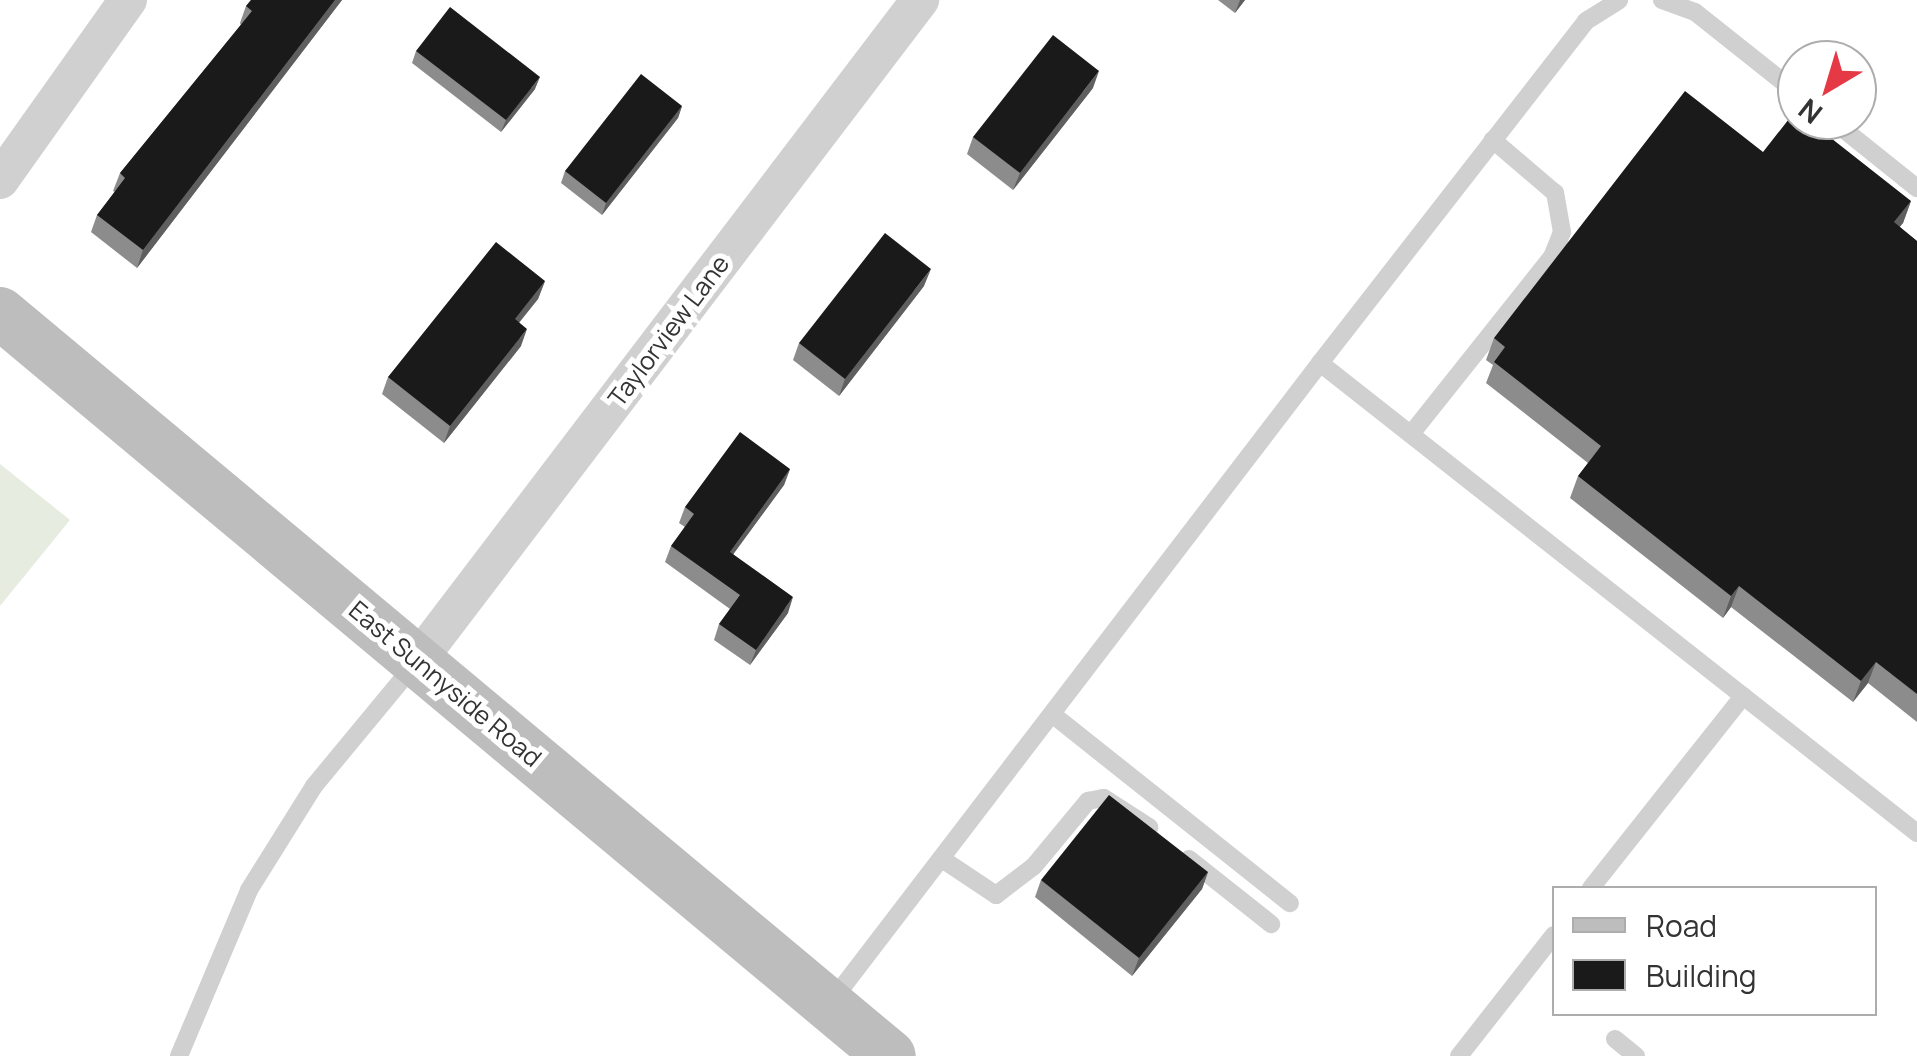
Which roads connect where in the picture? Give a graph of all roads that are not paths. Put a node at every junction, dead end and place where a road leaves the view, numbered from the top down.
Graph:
1 (128, 0) edge
2 (920, 0) edge
3 (1619, 0) edge
4 (1662, 0) edge
5 (1777, 76) edge
6 (1493, 140) junction
7 (1857, 140) edge
8 (0, 180) edge
9 (1917, 188) edge
10 (0, 313) edge
11 (1320, 363) junction
12 (1411, 434) junction
13 (417, 661) junction
14 (1743, 696) junction
15 (1052, 714) junction
16 (1917, 833) edge
17 (942, 859) junction
18 (1593, 886) edge
19 (1290, 903) dead end
20 (1271, 924) dead end
21 (1552, 938) edge
22 (829, 1005) junction
23 (1614, 1039) dead end
24 (179, 1056) edge
25 (890, 1056) edge
26 (1459, 1056) edge
27 (1636, 1056) edge

1 - 8 street
2 - 13 street, Taylorview Lane
3 - 6 lane
4 - 5 lane
6 - 11 lane
6 - 12 lane
7 - 9 lane
10 - 13 main road, East Sunnyside Road
11 - 12 lane
11 - 15 lane
12 - 14 lane
13 - 22 main road, East Sunnyside Road
13 - 24 lane
14 - 16 lane
14 - 18 lane
15 - 17 lane
15 - 19 lane
17 - 20 lane
17 - 22 lane
21 - 26 lane
22 - 25 main road, East Sunnyside Road
23 - 27 lane

